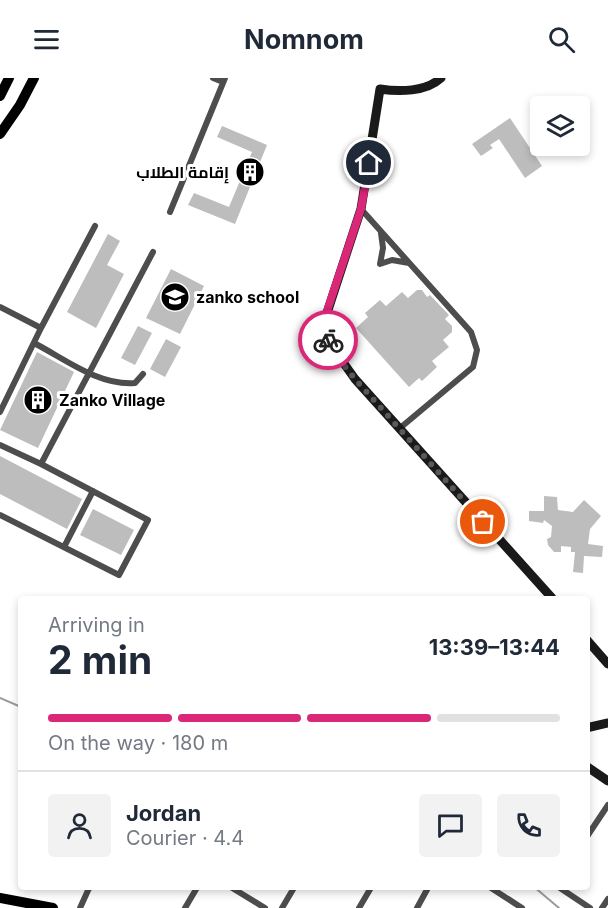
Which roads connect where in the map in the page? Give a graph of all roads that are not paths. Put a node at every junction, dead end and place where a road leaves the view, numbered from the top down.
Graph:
1 (9, 78) edge
2 (34, 78) edge
3 (213, 78) edge
4 (441, 78) edge
5 (382, 79) edge
6 (224, 80) edge
7 (380, 89) junction
8 (0, 96) edge
9 (0, 134) edge
10 (361, 209) junction
11 (170, 212) dead end
12 (94, 226) dead end
13 (381, 233) junction
14 (153, 252) dead end
15 (410, 263) junction
16 (0, 307) edge
17 (41, 328) junction
18 (34, 343) junction
19 (90, 373) junction
20 (143, 374) dead end
21 (0, 412) edge
22 (401, 432) junction
23 (0, 445) edge
24 (41, 464) junction
25 (93, 491) junction
26 (0, 514) edge
27 (64, 547) junction
28 (550, 596) edge
29 (590, 644) edge
30 (608, 664) edge
31 (608, 723) edge
32 (590, 727) edge
33 (590, 769) edge
34 (608, 781) edge
35 (608, 805) edge
36 (590, 832) edge
37 (88, 890) edge
38 (196, 890) edge
39 (236, 890) edge
40 (293, 890) edge
41 (370, 890) edge
42 (427, 890) edge
43 (494, 890) edge
44 (563, 890) edge
45 (0, 898) edge
46 (608, 899) edge
47 (420, 907) edge
48 (53, 908) edge
49 (80, 908) edge
50 (185, 908) edge
51 (265, 908) edge
52 (282, 908) edge
53 (359, 908) edge
54 (522, 908) edge
55 (590, 908) edge
56 (602, 908) edge

1 - 8 main road
2 - 9 main road
3 - 6 street
4 - 7 street
5 - 7 street
6 - 11 street
7 - 10 street
10 - 13 street
10 - 22 street
12 - 17 street
13 - 15 street
13 - 15 street
14 - 19 street
15 - 22 street
16 - 17 street
17 - 18 street
18 - 19 street
18 - 21 street
19 - 20 street
19 - 24 street
22 - 28 street
23 - 24 street
24 - 25 street
25 - 27 street
25 - 27 street
26 - 27 street
29 - 30 street
31 - 32 street
33 - 34 street
35 - 36 street
37 - 49 street
38 - 50 street
39 - 51 street
40 - 52 street
41 - 53 street
42 - 47 street
43 - 54 street
44 - 55 street
45 - 48 main road
46 - 56 street

